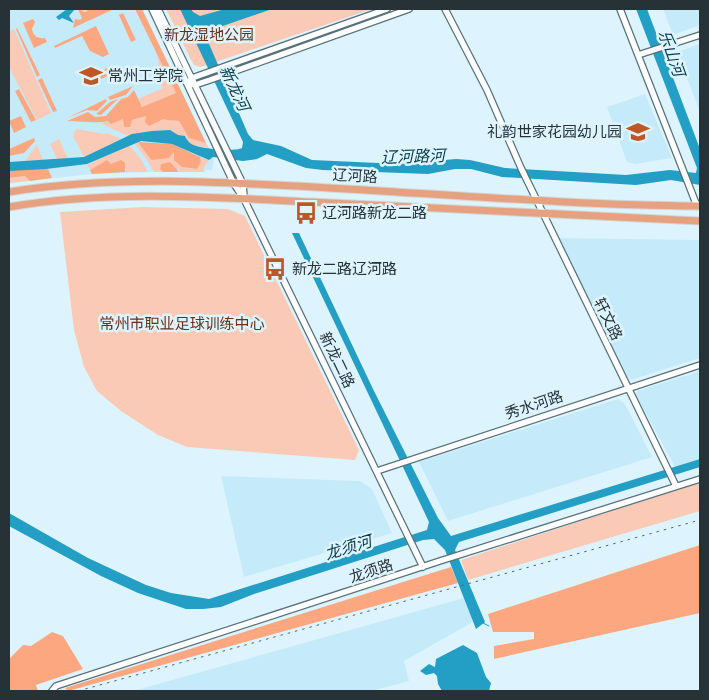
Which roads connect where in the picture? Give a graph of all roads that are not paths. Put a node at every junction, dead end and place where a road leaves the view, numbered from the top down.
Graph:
1 (152, 9) edge
2 (158, 9) edge
3 (387, 9) edge
4 (409, 9) edge
5 (445, 9) edge
6 (620, 9) edge
7 (700, 35) edge
8 (638, 55) junction
9 (224, 71) junction
10 (208, 77) junction
11 (190, 81) junction
12 (195, 85) junction
13 (221, 146) junction
14 (228, 162) junction
15 (234, 184) junction
16 (243, 184) junction
17 (9, 192) edge
18 (244, 199) junction
19 (536, 200) junction
20 (699, 206) edge
21 (9, 207) edge
22 (543, 214) junction
23 (700, 221) edge
24 (700, 366) edge
25 (628, 388) junction
26 (377, 471) junction
27 (700, 479) edge
28 (676, 486) junction
29 (423, 567) junction
30 (52, 691) edge

1 - 11 street
2 - 11 street
3 - 9 street
4 - 9 street
5 - 19 street, 轩文路
6 - 8 street
7 - 8 street
8 - 20 street
9 - 10 street
10 - 11 street
10 - 12 street
11 - 12 street
11 - 13 street
12 - 13 street
13 - 14 street
14 - 15 street
14 - 16 street
15 - 16 main road, 辽河路
15 - 17 main road, 辽河路
15 - 18 street
16 - 18 street
16 - 19 main road, 辽河路
18 - 21 main road, 辽河路
18 - 22 main road, 辽河路
18 - 26 street, 新龙二路
19 - 20 main road, 辽河路
19 - 22 street, 轩文路
22 - 23 main road, 辽河路
22 - 25 street, 轩文路
24 - 25 street, 秀水河路
25 - 26 street, 秀水河路
25 - 28 street, 轩文路
26 - 29 street, 新龙二路
27 - 28 street, 龙须路
28 - 29 street, 龙须路
29 - 30 street, 龙须路

